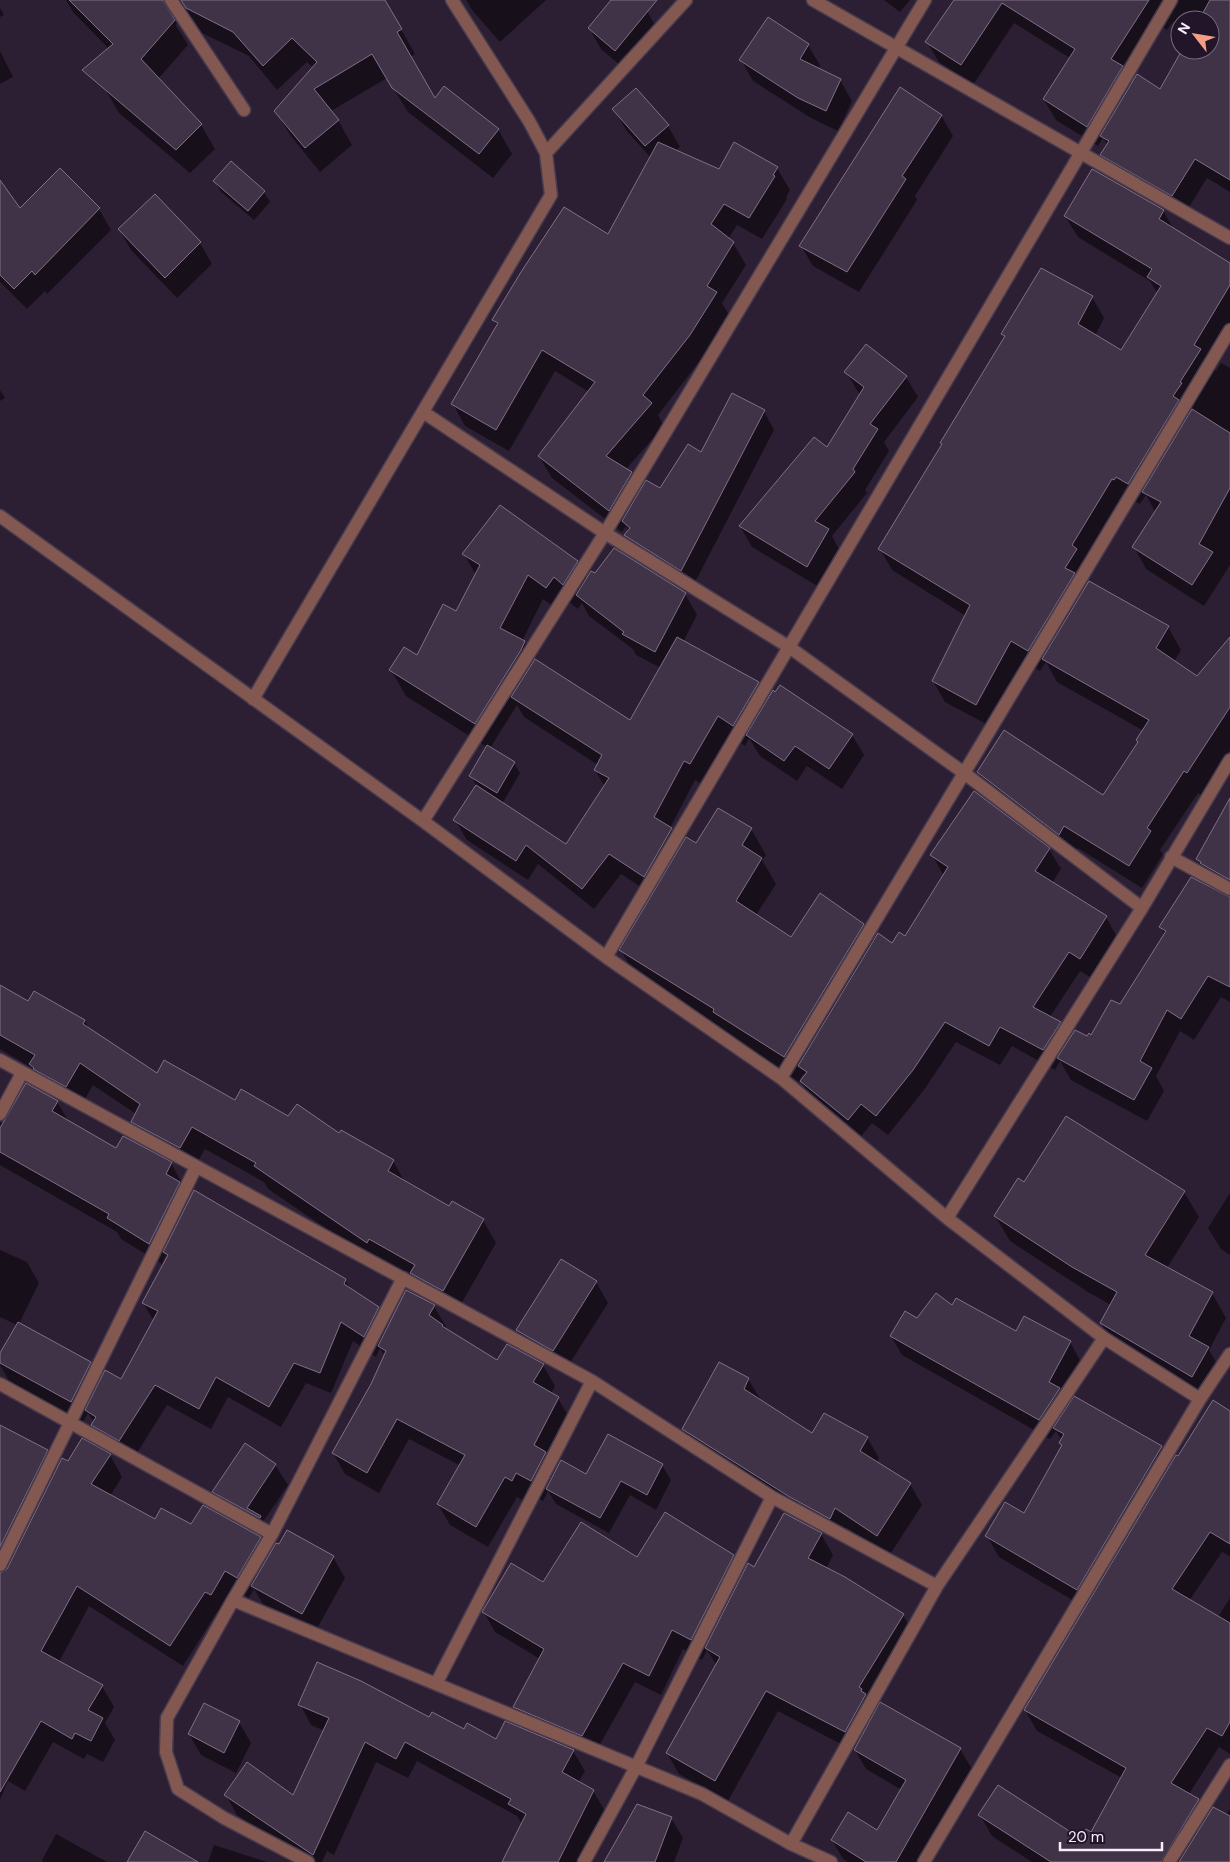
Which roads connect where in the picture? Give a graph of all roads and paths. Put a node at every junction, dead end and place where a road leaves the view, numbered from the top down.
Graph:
1 (171, 0) edge
2 (452, 0) edge
3 (686, 0) edge
4 (813, 0) edge
5 (925, 0) edge
6 (1171, 0) edge
7 (897, 49) junction
8 (244, 110) dead end
9 (546, 154) junction
10 (1080, 154) junction
11 (1230, 238) edge
12 (1230, 330) edge
13 (422, 412) junction
14 (0, 516) edge
15 (606, 533) junction
16 (789, 647) junction
17 (253, 699) junction
18 (1230, 760) edge
19 (964, 773) junction
20 (423, 821) junction
21 (1172, 857) junction
22 (1230, 888) edge
23 (1142, 908) junction
24 (606, 957) junction
25 (0, 1060) edge
26 (22, 1073) junction
27 (781, 1078) junction
28 (0, 1114) edge
29 (196, 1167) junction
30 (947, 1218) junction
31 (403, 1278) junction
32 (1104, 1338) junction
33 (1230, 1354) edge
34 (1225, 1372) edge
35 (592, 1380) junction
36 (0, 1384) edge
37 (1200, 1399) junction
38 (70, 1423) junction
39 (772, 1497) junction
40 (272, 1534) junction
41 (0, 1565) edge
42 (937, 1586) junction
43 (233, 1600) junction
44 (436, 1684) junction
45 (1230, 1765) edge
46 (636, 1767) junction
47 (791, 1844) junction
48 (308, 1862) edge
49 (584, 1862) edge
50 (830, 1862) edge
51 (924, 1862) edge
52 (1169, 1862) edge

1 - 8 street
2 - 9 street
3 - 9 street
4 - 7 street
5 - 7 street
6 - 10 street
7 - 10 street
7 - 15 street
9 - 13 street
10 - 11 street
10 - 16 street
12 - 19 street
13 - 15 street
13 - 17 street
14 - 17 street
15 - 16 street
15 - 20 street
16 - 19 street
16 - 24 street
17 - 20 street
18 - 21 street
19 - 23 street
19 - 27 street
20 - 24 street
21 - 22 street
21 - 23 street
23 - 30 street
24 - 27 street
25 - 26 street
26 - 28 street
26 - 29 street
27 - 30 street
29 - 31 street
29 - 38 street
30 - 32 street
31 - 35 street
31 - 40 street
32 - 37 street
32 - 42 street
33 - 34 street
34 - 37 street
35 - 39 street
35 - 44 street
36 - 38 street
37 - 51 street
38 - 40 street
38 - 41 street
39 - 42 street
39 - 46 street
40 - 43 street
42 - 47 street
43 - 44 street
43 - 48 street
44 - 46 street
45 - 52 street
46 - 47 street
46 - 49 street
47 - 50 street

